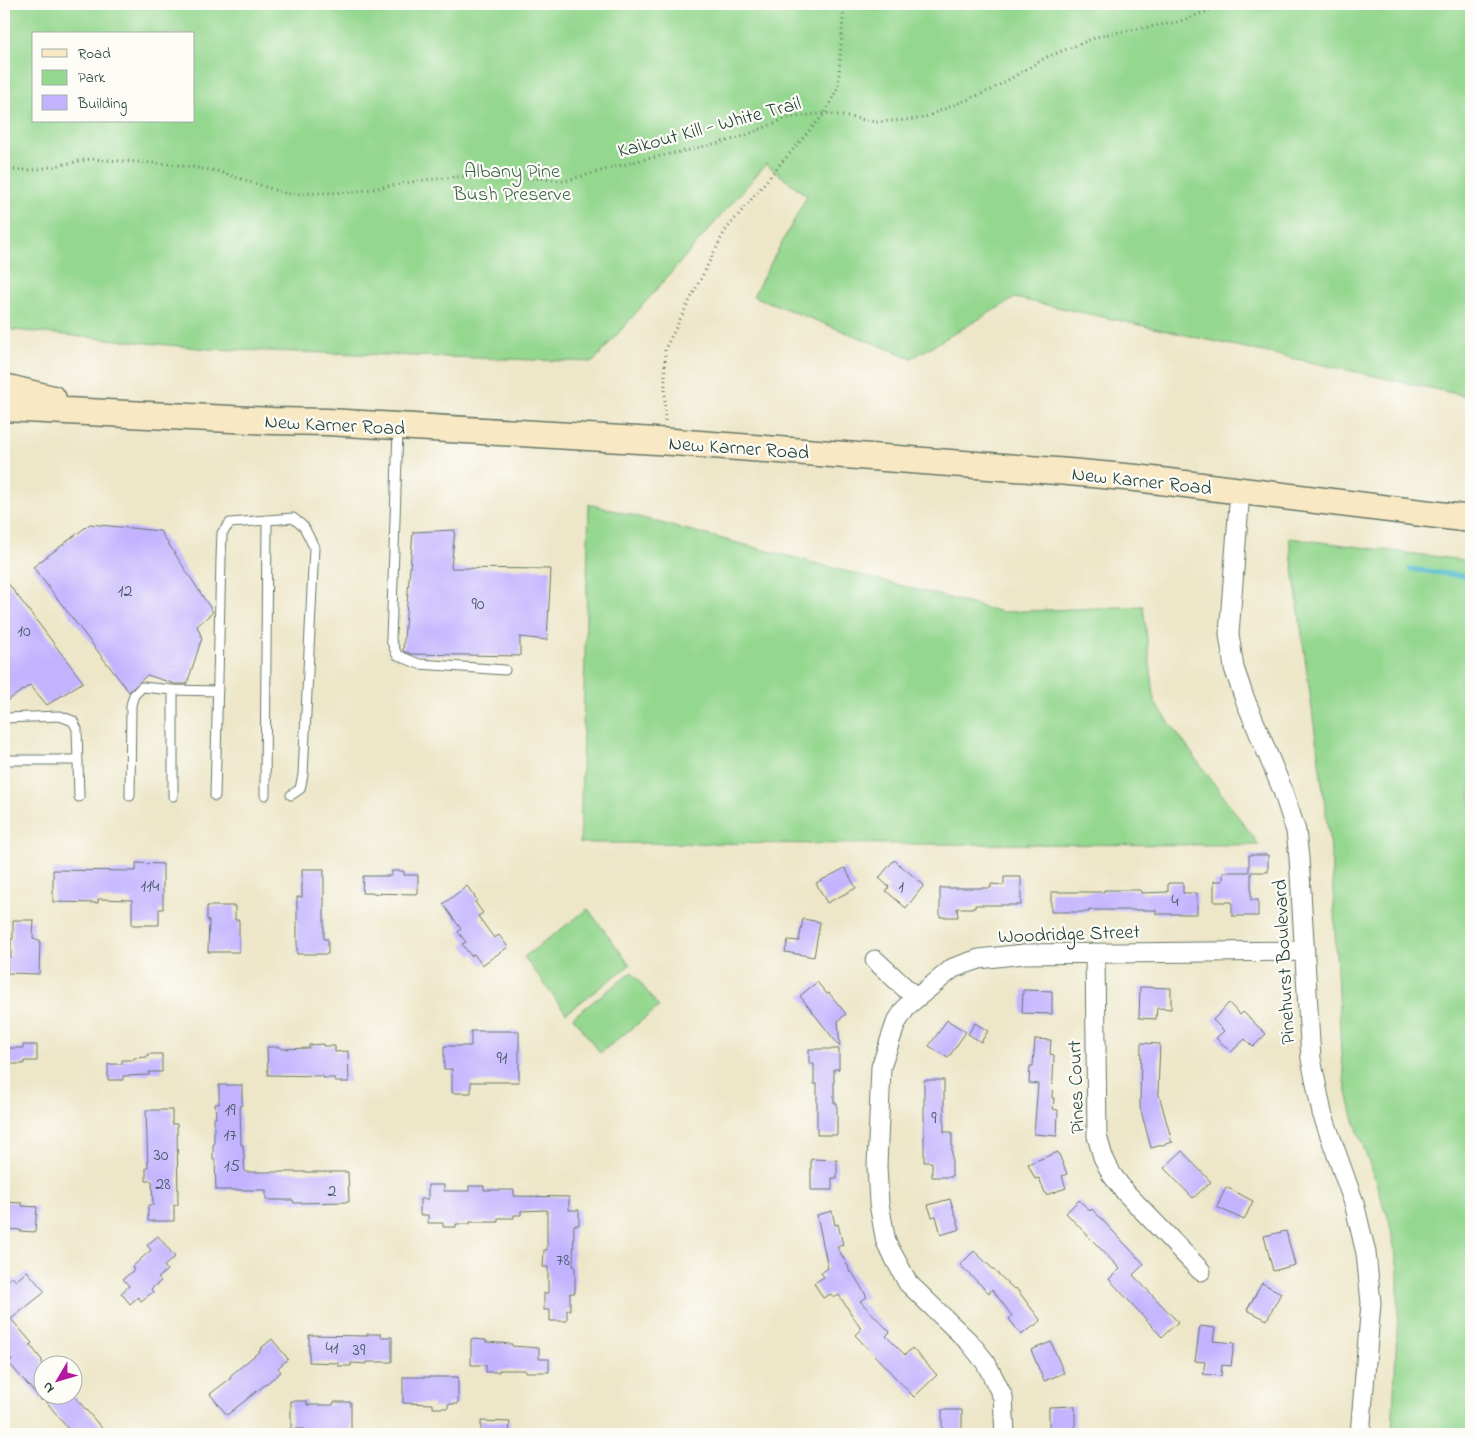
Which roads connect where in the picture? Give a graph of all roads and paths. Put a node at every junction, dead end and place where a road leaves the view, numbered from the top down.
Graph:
1 (844, 4) edge
2 (1226, 4) edge
3 (825, 112) junction
4 (4, 170) edge
5 (4, 387) edge
6 (4, 408) edge
7 (107, 413) junction
8 (398, 426) junction
9 (664, 441) junction
10 (1240, 491) junction
11 (1471, 519) edge
12 (267, 520) junction
13 (504, 670) dead end
14 (173, 690) junction
15 (218, 691) junction
16 (4, 718) edge
17 (4, 760) edge
18 (78, 760) junction
19 (265, 795) dead end
20 (291, 795) dead end
21 (130, 796) dead end
22 (173, 796) dead end
23 (215, 796) dead end
24 (79, 797) dead end
25 (1305, 951) junction
26 (1095, 953) junction
27 (875, 960) dead end
28 (916, 998) junction
29 (1202, 1271) dead end
30 (1471, 1413) edge
31 (1005, 1434) edge
32 (1360, 1434) edge
33 (1464, 1434) edge

1 - 3 path
2 - 3 path, Kaikout Kill - White Trail
3 - 4 path, Kaikout Kill - White Trail
3 - 9 path
5 - 7 main road
6 - 7 main road, New Karner Road
7 - 8 main road, New Karner Road
8 - 9 main road, New Karner Road
8 - 13 lane
9 - 10 main road, New Karner Road
10 - 11 main road, New Karner Road
10 - 25 street, Pinehurst Boulevard
12 - 15 lane
12 - 19 lane
12 - 20 lane
14 - 15 lane
14 - 21 lane
14 - 22 lane
15 - 23 lane
16 - 18 lane
17 - 18 lane
18 - 24 lane
25 - 26 street, Woodridge Street
25 - 32 street, Pinehurst Boulevard
26 - 28 street, Woodridge Street
26 - 29 street, Pines Court
27 - 28 street
28 - 31 street, Woodridge Street
30 - 33 path

